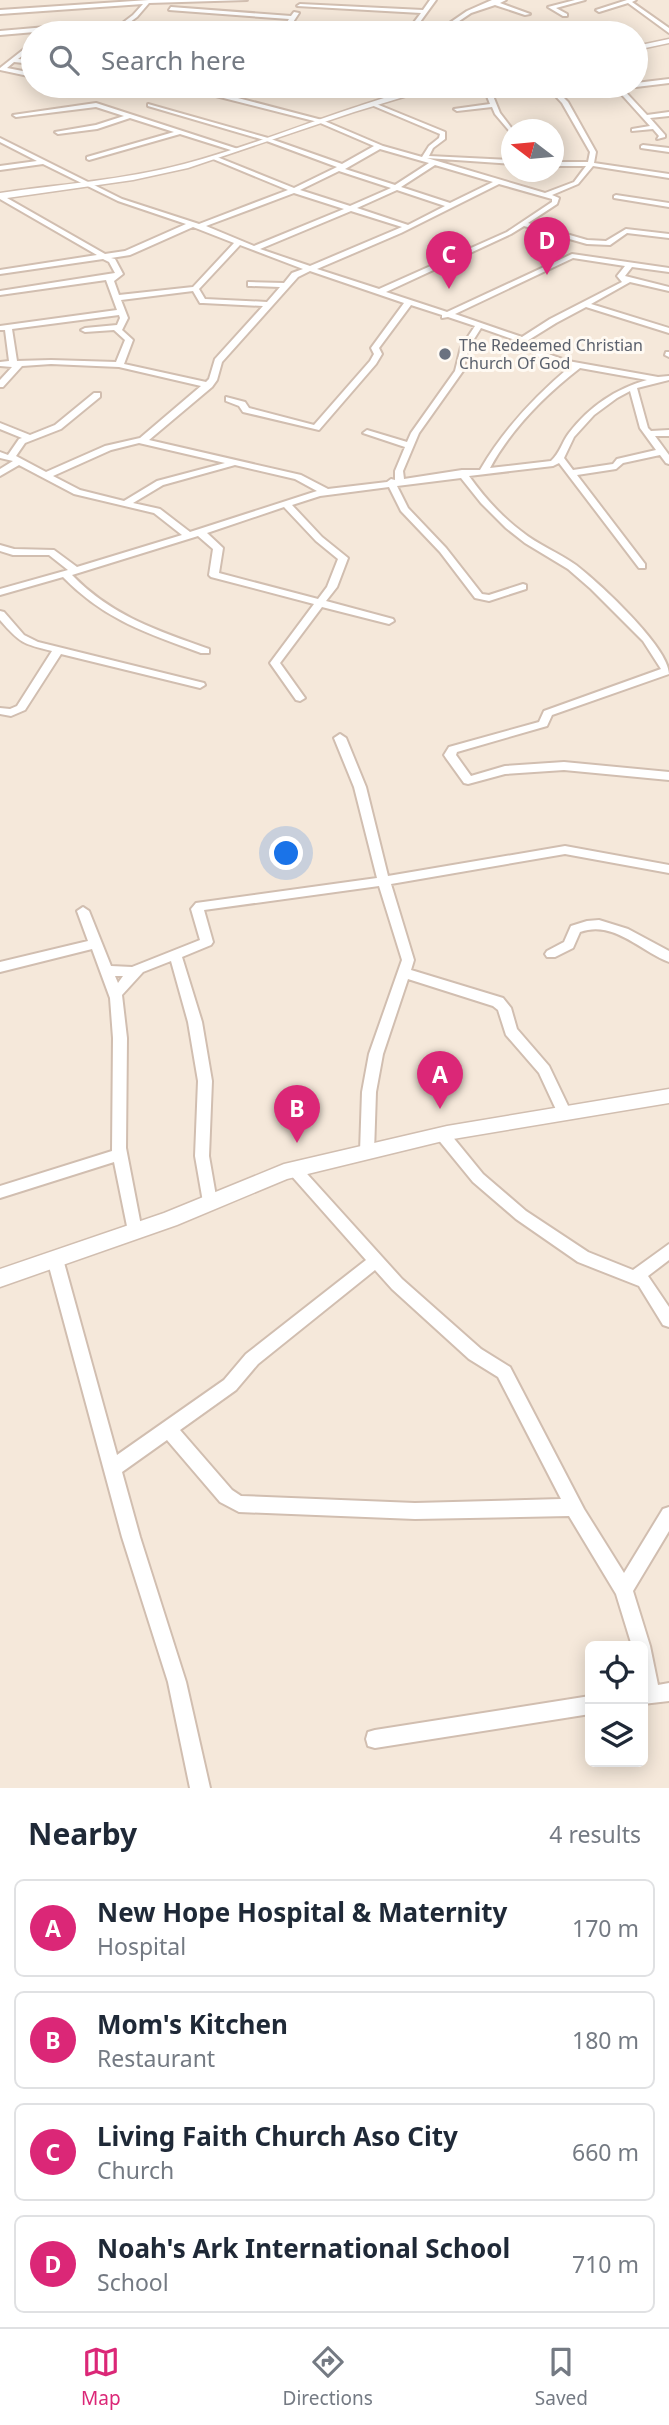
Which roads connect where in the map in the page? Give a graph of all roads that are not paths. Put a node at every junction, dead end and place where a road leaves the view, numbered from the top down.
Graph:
1 (46, 0) edge
2 (244, 0) edge
3 (433, 0) edge
4 (481, 0) edge
5 (503, 0) edge
6 (582, 0) edge
7 (208, 1) edge
8 (632, 1) edge
9 (146, 2) junction
10 (106, 3) edge
11 (300, 3) edge
12 (496, 4) junction
13 (54, 8) junction
14 (142, 9) junction
15 (599, 10) dead end
16 (204, 11) junction
17 (3, 12) edge
18 (424, 12) junction
19 (527, 14) dead end
20 (565, 15) dead end
21 (293, 18) junction
22 (60, 21) edge
23 (128, 21) edge
24 (198, 21) dead end
25 (291, 21) edge
26 (418, 21) edge
27 (456, 21) edge
28 (4, 25) dead end
29 (669, 31) edge
30 (21, 32) edge
31 (0, 33) edge
32 (669, 41) edge
33 (648, 44) edge
34 (21, 54) edge
35 (13, 60) junction
36 (21, 61) edge
37 (21, 72) edge
38 (669, 81) edge
39 (648, 84) edge
40 (231, 98) edge
41 (393, 98) edge
42 (492, 98) edge
43 (561, 98) edge
44 (628, 98) edge
45 (372, 104) junction
46 (150, 105) dead end
47 (495, 105) junction
48 (457, 109) dead end
49 (669, 114) edge
50 (16, 115) dead end
51 (130, 116) junction
52 (646, 117) junction
53 (504, 119) edge
54 (320, 121) junction
55 (654, 127) junction
56 (634, 131) dead end
57 (58, 132) dead end
58 (178, 133) junction
59 (659, 138) dead end
60 (266, 139) junction
61 (0, 140) edge
62 (380, 146) junction
63 (643, 146) dead end
64 (236, 150) junction
65 (669, 150) edge
66 (89, 158) dead end
67 (215, 158) junction
68 (423, 158) junction
69 (45, 162) junction
70 (501, 162) edge
71 (433, 163) junction
72 (564, 164) edge
73 (591, 164) junction
74 (0, 168) edge
75 (342, 168) junction
76 (669, 176) edge
77 (497, 182) junction
78 (86, 184) junction
79 (398, 186) junction
80 (293, 190) junction
81 (548, 194) junction
82 (0, 196) edge
83 (616, 197) dead end
84 (669, 205) edge
85 (452, 206) junction
86 (352, 209) junction
87 (523, 224) junction
88 (194, 226) junction
89 (408, 227) junction
90 (669, 236) edge
91 (238, 243) junction
92 (253, 249) junction
93 (102, 256) junction
94 (115, 258) junction
95 (0, 260) edge
96 (630, 264) junction
97 (27, 267) junction
98 (15, 269) junction
99 (312, 270) junction
100 (669, 270) edge
101 (0, 272) edge
102 (115, 277) junction
103 (625, 279) junction
104 (251, 284) dead end
105 (285, 285) junction
106 (38, 286) junction
107 (195, 289) junction
108 (669, 289) edge
109 (379, 292) junction
110 (0, 293) edge
111 (117, 298) junction
112 (408, 303) junction
113 (267, 304) junction
114 (586, 305) junction
115 (122, 312) junction
116 (445, 316) junction
117 (478, 326) junction
118 (118, 327) junction
119 (4, 328) edge
120 (85, 330) dead end
121 (669, 331) edge
122 (522, 341) junction
123 (0, 364) edge
124 (16, 365) junction
125 (119, 365) junction
126 (578, 365) junction
127 (669, 377) edge
128 (659, 379) junction
129 (0, 385) edge
130 (209, 385) junction
131 (633, 387) junction
132 (97, 395) dead end
133 (229, 399) dead end
134 (0, 426) edge
135 (367, 433) dead end
136 (669, 433) edge
137 (648, 434) junction
138 (30, 438) junction
139 (144, 440) junction
140 (410, 446) junction
141 (661, 452) junction
142 (10, 458) edge
143 (560, 458) junction
144 (669, 461) edge
145 (234, 463) junction
146 (484, 471) junction
147 (0, 473) edge
148 (462, 473) junction
149 (572, 473) junction
150 (47, 475) junction
151 (395, 482) junction
152 (326, 491) junction
153 (128, 502) junction
154 (286, 503) junction
155 (200, 532) junction
156 (189, 536) junction
157 (0, 548) edge
158 (642, 566) dead end
159 (70, 571) junction
160 (523, 587) dead end
161 (0, 592) edge
162 (319, 602) junction
163 (0, 614) edge
164 (389, 621) dead end
165 (57, 651) junction
166 (205, 651) dead end
167 (668, 670) edge
168 (200, 685) dead end
169 (300, 698) dead end
170 (0, 711) edge
171 (340, 737) dead end
172 (669, 776) edge
173 (669, 869) edge
174 (384, 881) junction
175 (83, 911) dead end
176 (94, 944) junction
177 (551, 954) dead end
178 (176, 955) junction
179 (669, 957) edge
180 (0, 967) edge
181 (105, 971) junction
182 (135, 972) junction
183 (405, 973) junction
184 (115, 993) junction
185 (669, 1096) edge
186 (564, 1112) junction
187 (442, 1134) junction
188 (367, 1152) junction
189 (120, 1154) junction
190 (294, 1169) junction
191 (0, 1192) edge
192 (210, 1202) junction
193 (135, 1231) junction
194 (669, 1251) edge
195 (55, 1259) junction
196 (376, 1261) junction
197 (635, 1277) junction
198 (0, 1278) edge
199 (669, 1320) edge
200 (169, 1430) junction
201 (112, 1469) junction
202 (574, 1507) junction
203 (669, 1515) edge
204 (624, 1590) junction
205 (639, 1641) edge
206 (648, 1673) edge
207 (654, 1695) edge
208 (585, 1705) edge
209 (375, 1739) dead end
210 (200, 1788) edge

1 - 13 street
2 - 7 street
3 - 18 street
4 - 12 street
5 - 12 street
6 - 20 street
7 - 9 street
7 - 16 street
8 - 15 street
8 - 29 street
9 - 10 street
9 - 14 street
10 - 13 street
11 - 18 street
11 - 21 street
12 - 19 street
12 - 27 street
13 - 17 street
13 - 22 street
14 - 16 street
14 - 23 street
16 - 21 street
16 - 24 street
17 - 28 street
18 - 26 street
21 - 25 street
30 - 31 street
32 - 33 street
34 - 35 street
35 - 36 street
35 - 37 street
38 - 39 street
40 - 54 street
41 - 45 street
42 - 47 street
43 - 73 street
44 - 52 street
45 - 54 street
45 - 68 street
46 - 60 street
47 - 48 street
47 - 53 street
49 - 52 street
50 - 51 street
51 - 57 street
51 - 58 street
52 - 55 street
54 - 60 street
54 - 62 street
55 - 56 street
55 - 59 street
58 - 64 street
58 - 66 street
60 - 64 street
60 - 75 street
61 - 69 street
62 - 68 street
62 - 75 street
63 - 65 street
64 - 67 street
67 - 78 street
67 - 80 street
68 - 70 street
68 - 71 street
69 - 74 street
69 - 78 street
71 - 77 street
71 - 79 street
72 - 73 street
73 - 76 street
73 - 81 street
75 - 79 street
75 - 80 street
77 - 81 street
77 - 85 street
78 - 82 street
78 - 88 street
79 - 85 street
79 - 86 street
80 - 86 street
80 - 88 street
81 - 87 street
82 - 93 street
83 - 84 street
85 - 89 street
86 - 89 street
86 - 92 street
87 - 90 street
87 - 109 street
88 - 91 street
88 - 94 street
89 - 99 street
91 - 92 street
91 - 107 street
92 - 99 street
93 - 94 street
93 - 97 street
94 - 102 street
95 - 98 street
96 - 100 street
96 - 103 street
96 - 116 street
97 - 98 street
97 - 106 street
98 - 101 street
99 - 105 street
99 - 109 street
102 - 106 street
102 - 111 street
103 - 108 street
103 - 114 street
104 - 105 street
105 - 113 street
106 - 110 street
107 - 111 street
107 - 113 street
109 - 112 street
111 - 115 street
112 - 116 street
112 - 133 street
113 - 130 street
114 - 121 street
114 - 122 street
115 - 118 street
115 - 119 street
116 - 117 street
117 - 122 street
117 - 140 street
118 - 120 street
118 - 125 street
119 - 124 street
122 - 126 street
123 - 124 street
124 - 125 street
124 - 129 street
125 - 130 street
126 - 128 street
126 - 146 street
127 - 128 street
128 - 131 street
130 - 139 street
131 - 137 street
131 - 143 street
132 - 138 street
134 - 138 street
135 - 140 street
136 - 137 street
137 - 141 street
138 - 142 street
139 - 145 street
139 - 150 street
140 - 151 street
141 - 144 street
141 - 149 street
142 - 147 street
142 - 150 street
143 - 146 street
143 - 149 street
145 - 152 street
145 - 153 street
146 - 148 street
148 - 151 street
148 - 167 street
149 - 158 street
150 - 153 street
151 - 152 street
151 - 160 street
152 - 154 street
153 - 156 street
154 - 155 street
154 - 162 street
155 - 156 street
155 - 162 street
156 - 159 street
157 - 159 street
159 - 161 street
159 - 166 street
162 - 164 street
162 - 169 street
163 - 165 street
165 - 168 street
165 - 170 street
167 - 172 street
171 - 174 street
173 - 174 street
174 - 178 street
174 - 183 street
175 - 176 street
176 - 180 street
176 - 181 street
177 - 179 street
178 - 182 street
178 - 192 street
181 - 182 street
181 - 184 street
182 - 184 street
183 - 186 street
183 - 188 street
184 - 189 street
185 - 186 street
186 - 187 street
187 - 188 street
187 - 197 street
188 - 190 street
189 - 191 street
189 - 193 street
190 - 192 street
190 - 196 street
192 - 193 street
193 - 195 street
194 - 197 street
195 - 198 street
195 - 201 street
196 - 200 street
196 - 202 street
197 - 199 street
200 - 201 street
200 - 202 street
201 - 210 street
202 - 204 street
203 - 204 street
204 - 205 street
206 - 207 street
208 - 209 street

